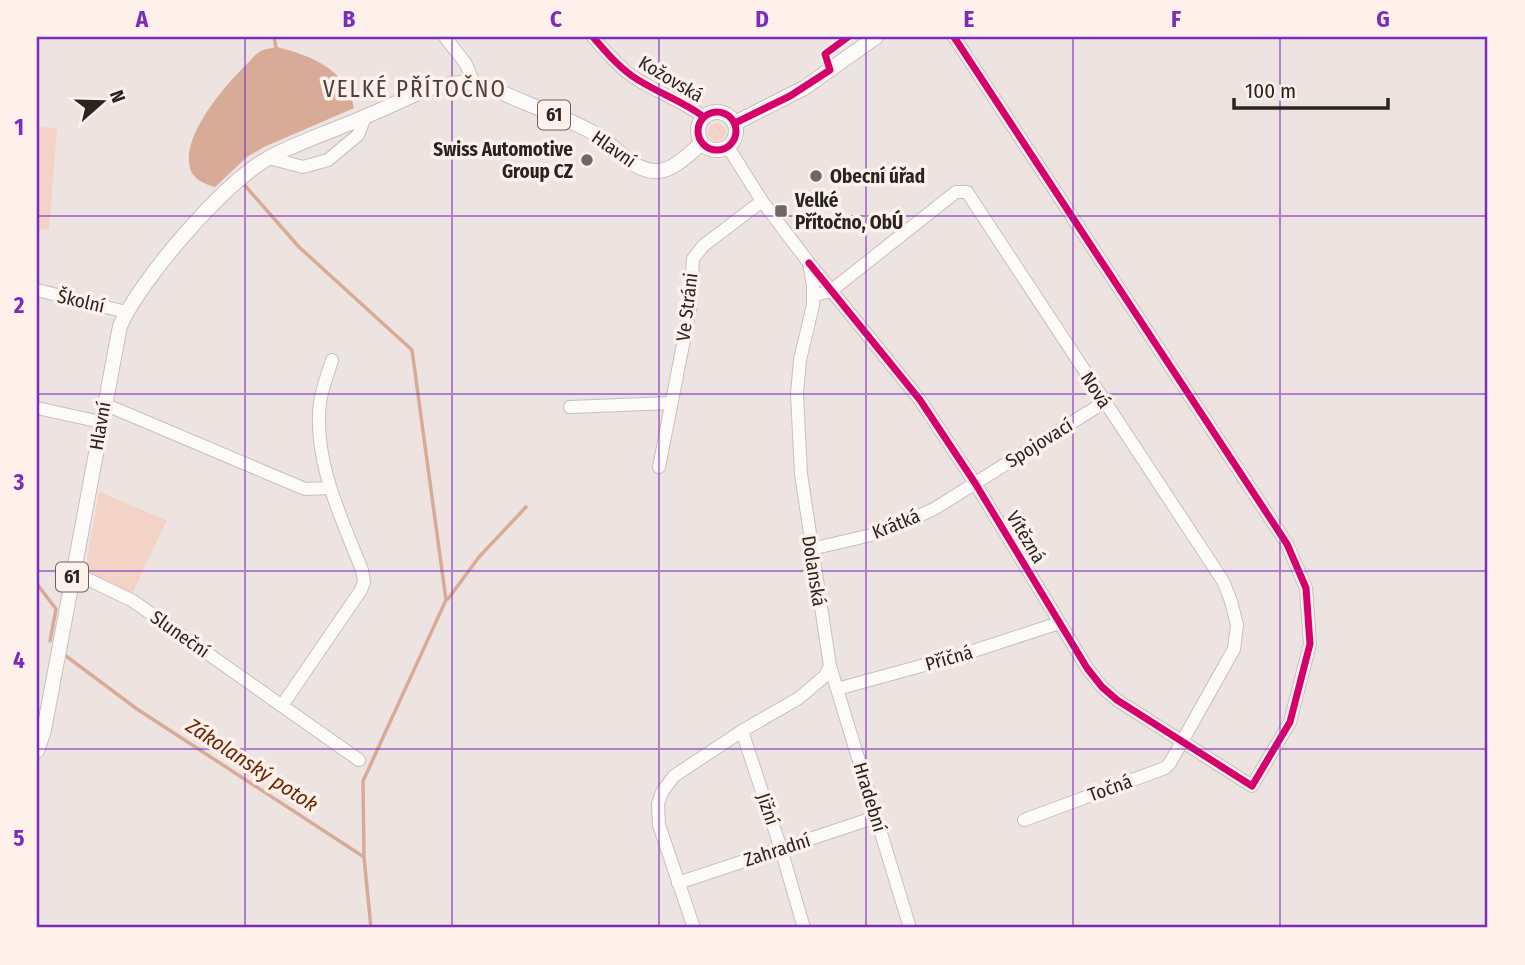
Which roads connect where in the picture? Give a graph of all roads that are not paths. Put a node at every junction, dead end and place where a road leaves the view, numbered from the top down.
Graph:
1 (593, 37) edge
2 (876, 37) edge
3 (954, 37) edge
4 (451, 39) edge
5 (474, 84) junction
6 (365, 117) junction
7 (704, 117) junction
8 (734, 123) junction
9 (702, 143) junction
10 (728, 147) junction
11 (269, 158) junction
12 (762, 201) junction
13 (809, 263) junction
14 (37, 290) edge
15 (832, 290) junction
16 (813, 296) junction
17 (126, 312) junction
18 (332, 360) dead end
19 (1103, 402) junction
20 (671, 403) junction
21 (104, 404) junction
22 (570, 407) dead end
23 (37, 408) edge
24 (101, 422) junction
25 (659, 467) dead end
26 (975, 482) junction
27 (329, 488) junction
28 (811, 549) junction
29 (73, 572) junction
30 (1059, 623) junction
31 (830, 666) junction
32 (837, 689) junction
33 (283, 704) junction
34 (742, 732) junction
35 (1183, 741) junction
36 (37, 751) edge
37 (359, 760) dead end
38 (876, 817) junction
39 (1024, 820) dead end
40 (781, 849) junction
41 (678, 883) junction
42 (694, 928) edge
43 (804, 928) edge
44 (910, 928) edge

1 - 7 street, Kožovská
2 - 8 main road
3 - 35 street, Vítězná
4 - 5 street
5 - 6 main road, Hlavní / 61
5 - 9 main road, Hlavní / 61
6 - 11 main road, Hlavní / 61
6 - 11 street
7 - 8 main road
7 - 9 main road
8 - 10 main road
9 - 10 main road
10 - 12 street
11 - 17 main road, Hlavní / 61
12 - 13 street
12 - 20 street, Ve Stráni
13 - 15 street, Vítězná
13 - 16 street, Dolanská
14 - 17 street, Školní
15 - 16 street
15 - 19 street, Nová
15 - 26 street, Vítězná
16 - 28 street, Dolanská
17 - 21 main road, Hlavní / 61
18 - 27 street
19 - 26 street, Spojovací
19 - 35 street, Nová
20 - 22 street
20 - 25 street, Ve Stráni
21 - 24 main road, Hlavní / 61
21 - 27 street
23 - 24 street
24 - 29 main road, Hlavní / 61
26 - 28 street, Krátká
26 - 30 street, Vítězná
27 - 33 street
28 - 31 street, Dolanská
29 - 33 street, Sluneční
29 - 36 main road, Hlavní / 61
30 - 32 street, Příčná
30 - 35 street, Vítězná
31 - 32 street, Hradební
31 - 34 street
32 - 38 street, Hradební
33 - 37 street, Sluneční
34 - 40 street, Jižní
34 - 41 street
35 - 39 street, Točná
38 - 40 street, Zahradní
38 - 44 street, Hradební
40 - 41 street, Zahradní
40 - 43 street, Jižní
41 - 42 street

